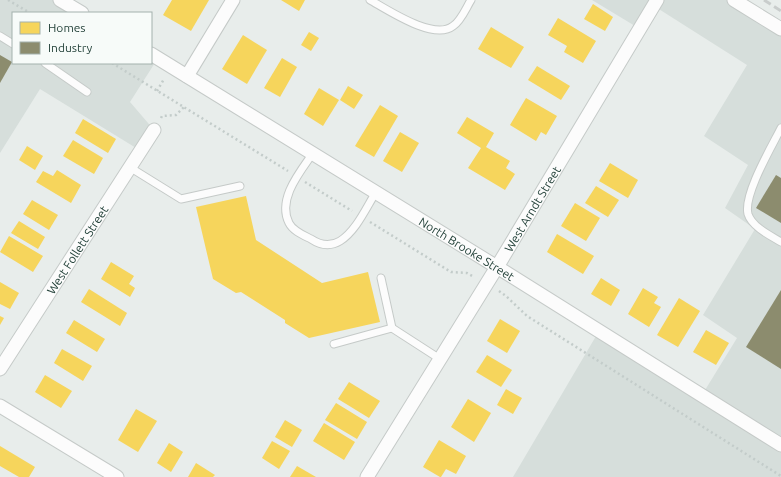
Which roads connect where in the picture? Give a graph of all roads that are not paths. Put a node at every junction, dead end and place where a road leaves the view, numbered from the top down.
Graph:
1 (60, 0) edge
2 (233, 0) edge
3 (370, 0) edge
4 (470, 0) edge
5 (658, 0) edge
6 (734, 0) edge
7 (80, 12) edge
8 (781, 30) edge
9 (0, 36) edge
10 (12, 43) edge
11 (152, 55) edge
12 (46, 64) edge
13 (187, 76) junction
14 (87, 92) dead end
15 (781, 128) edge
16 (154, 130) road end
17 (312, 153) junction
18 (131, 168) junction
19 (240, 186) dead end
20 (376, 192) junction
21 (781, 242) edge
22 (497, 267) junction
23 (381, 278) dead end
24 (392, 328) junction
25 (334, 344) dead end
26 (440, 359) junction
27 (0, 369) edge
28 (0, 406) edge
29 (781, 445) edge
30 (117, 477) edge
31 (367, 477) edge

1 - 7 street
2 - 13 street
3 - 4 lane
5 - 22 street, West Arndt Street
6 - 8 street
9 - 10 lane
11 - 13 street, North Brooke Street
12 - 14 lane
13 - 17 street, North Brooke Street
15 - 21 lane
16 - 18 street, West Follett Street
17 - 20 street, North Brooke Street
17 - 20 lane
18 - 19 lane
18 - 27 street, West Follett Street
20 - 22 street, North Brooke Street
22 - 26 street, West Arndt Street
22 - 29 street, North Brooke Street
23 - 24 lane
24 - 25 lane
24 - 26 lane
26 - 31 street, West Arndt Street
28 - 30 street

